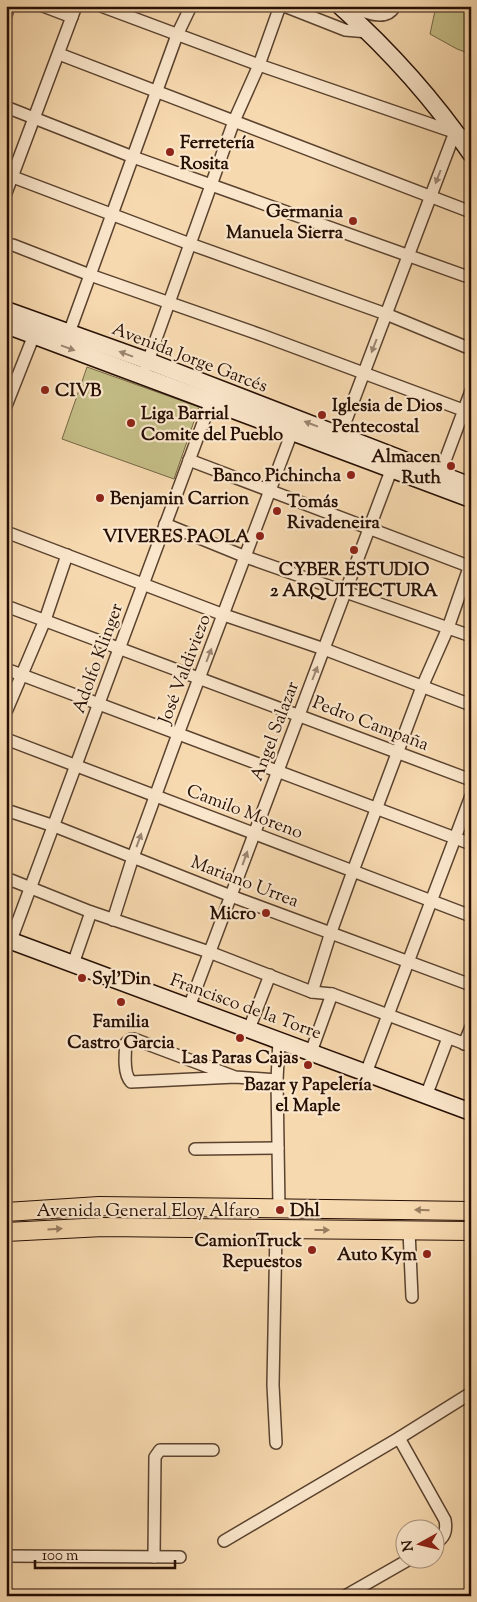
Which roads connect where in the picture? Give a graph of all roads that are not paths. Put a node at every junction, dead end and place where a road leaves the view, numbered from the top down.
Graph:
1 (9, 6) edge
2 (43, 6) edge
3 (102, 6) edge
4 (191, 6) edge
5 (280, 6) edge
6 (284, 6) edge
7 (340, 6) edge
8 (352, 6) edge
9 (395, 7) edge
10 (74, 12) edge
11 (6, 15) edge
12 (368, 32) junction
13 (177, 35) junction
14 (59, 54) junction
15 (259, 65) junction
16 (157, 92) junction
17 (6, 107) edge
18 (35, 118) junction
19 (234, 121) junction
20 (455, 132) junction
21 (471, 138) edge
22 (471, 154) edge
23 (133, 158) junction
24 (13, 177) junction
25 (212, 185) junction
26 (6, 193) edge
27 (431, 197) junction
28 (471, 212) edge
29 (112, 214) junction
30 (190, 244) junction
31 (13, 245) dead end
32 (409, 255) junction
33 (90, 275) junction
34 (471, 278) edge
35 (170, 302) junction
36 (6, 310) edge
37 (386, 314) junction
38 (6, 325) edge
39 (36, 329) junction
40 (69, 333) junction
41 (471, 349) edge
42 (145, 368) junction
43 (364, 374) junction
44 (471, 391) edge
45 (213, 394) junction
46 (7, 401) edge
47 (467, 411) edge
48 (292, 432) junction
49 (340, 436) junction
50 (189, 460) junction
51 (392, 468) junction
52 (440, 474) junction
53 (471, 486) edge
54 (270, 491) junction
55 (471, 499) edge
56 (165, 524) junction
57 (369, 528) junction
58 (6, 532) edge
59 (67, 555) junction
60 (246, 557) junction
61 (470, 565) edge
62 (143, 584) junction
63 (346, 591) junction
64 (6, 606) edge
65 (224, 615) junction
66 (45, 620) junction
67 (448, 628) junction
68 (471, 636) edge
69 (119, 648) junction
70 (324, 649) junction
71 (6, 669) edge
72 (21, 675) junction
73 (200, 678) junction
74 (422, 687) junction
75 (98, 703) junction
76 (471, 705) edge
77 (6, 712) edge
78 (299, 715) junction
79 (178, 734) junction
80 (6, 739) edge
81 (398, 752) junction
82 (76, 766) junction
83 (277, 772) junction
84 (471, 780) edge
85 (156, 796) junction
86 (471, 796) edge
87 (378, 808) junction
88 (6, 810) edge
89 (54, 826) junction
90 (254, 834) junction
91 (454, 838) junction
92 (471, 844) edge
93 (133, 858) junction
94 (353, 871) junction
95 (6, 878) edge
96 (30, 887) junction
97 (231, 896) junction
98 (431, 901) junction
99 (91, 912) junction
100 (471, 916) edge
101 (113, 920) junction
102 (330, 932) junction
103 (9, 939) edge
104 (209, 952) junction
105 (408, 962) junction
106 (73, 964) junction
107 (270, 975) junction
108 (471, 985) edge
109 (312, 992) junction
110 (332, 994) junction
111 (189, 1007) junction
112 (388, 1015) junction
113 (471, 1027) edge
114 (249, 1029) junction
115 (448, 1038) junction
116 (279, 1040) junction
117 (468, 1045) edge
118 (312, 1052) junction
119 (366, 1073) junction
120 (235, 1078) junction
121 (277, 1080) junction
122 (426, 1096) junction
123 (471, 1112) edge
124 (278, 1148) junction
125 (195, 1149) dead end
126 (279, 1209) junction
127 (471, 1211) edge
128 (6, 1212) edge
129 (276, 1230) junction
130 (409, 1231) junction
131 (471, 1231) edge
132 (6, 1232) edge
133 (412, 1297) dead end
134 (471, 1393) edge
135 (399, 1438) junction
136 (276, 1443) dead end
137 (213, 1450) dead end
138 (444, 1535) edge
139 (224, 1541) dead end
140 (6, 1556) edge
141 (154, 1557) junction
142 (180, 1557) dead end
143 (394, 1568) edge
144 (345, 1596) edge

1 - 11 street
2 - 10 street
3 - 13 street
4 - 13 street
5 - 15 street
6 - 12 street
7 - 12 street
8 - 9 street
10 - 14 street
12 - 20 street
13 - 15 street
13 - 16 street
14 - 16 street
14 - 18 street
15 - 19 street
15 - 20 street
16 - 19 street
16 - 23 street
17 - 18 street
18 - 23 street
18 - 24 street
19 - 25 street
19 - 27 street
20 - 21 street
20 - 22 street
20 -> 27 street
23 - 25 street
23 - 29 street
24 - 26 street
24 - 29 street
25 - 30 street
25 - 32 street
27 - 28 street
27 - 32 street
29 - 30 street
29 - 33 street
30 - 35 street
30 - 37 street
31 - 33 street
32 - 34 street
32 - 37 street
33 - 35 street
33 - 40 street
35 - 42 street
35 - 43 street
36 - 39 street, Avenida Jorge Garcés
37 - 41 street
37 -> 43 street
38 - 39 street, Avenida Jorge Garcés
39 - 40 street, Avenida Jorge Garcés
39 -> 42 street, Avenida Jorge Garcés
39 - 46 street
42 -> 40 street, Avenida Jorge Garcés
42 - 45 street, Avenida Jorge Garcés
43 - 47 street
43 - 49 street
44 - 47 street
45 - 48 street, Avenida Jorge Garcés
49 -> 45 street, Avenida Jorge Garcés
45 - 50 street, Adolfo Klinger
47 - 52 street
48 - 51 street, Avenida Jorge Garcés
48 - 54 street, José Valdiviezo
49 - 52 street, Avenida Jorge Garcés
50 - 54 street
50 - 56 street, Adolfo Klinger
51 - 55 street, Avenida Jorge Garcés
51 - 57 street, Angel Salazar
52 - 53 street, Avenida Jorge Garcés
54 - 57 street
54 - 60 street, José Valdiviezo
56 - 60 street
56 - 62 street, Adolfo Klinger
57 - 61 street
57 - 63 street, Angel Salazar
58 - 59 street
59 - 62 street
59 - 66 street
60 - 63 street
60 - 65 street, José Valdiviezo
61 - 67 street
62 - 65 street
62 - 69 street, Adolfo Klinger
63 - 67 street
63 - 70 street, Angel Salazar
64 - 66 street, Pedro Campaña
65 - 70 street
73 -> 65 street, José Valdiviezo
66 - 69 street, Pedro Campaña
66 - 72 street
67 - 68 street
67 - 74 street
69 - 73 street, Pedro Campaña
69 - 75 street, Adolfo Klinger
70 - 74 street
78 -> 70 street, Angel Salazar
71 - 72 street
72 - 75 street
72 - 77 street
73 - 78 street, Pedro Campaña
73 - 79 street, José Valdiviezo
74 - 76 street
74 - 81 street
75 - 79 street
75 - 82 street, Adolfo Klinger
78 - 81 street, Pedro Campaña
78 - 83 street, Angel Salazar
79 - 83 street
79 - 85 street, José Valdiviezo
80 - 82 street, Camilo Moreno
81 - 84 street, Pedro Campaña
81 - 87 street
82 - 85 street, Camilo Moreno
82 - 89 street, Adolfo Klinger
83 - 87 street
83 - 90 street, Angel Salazar
85 - 90 street, Camilo Moreno
93 -> 85 street, José Valdiviezo
86 - 91 street
87 - 91 street
87 - 94 street
88 - 89 street, Mariano Urrea
89 - 93 street, Mariano Urrea
89 - 96 street, Adolfo Klinger
90 - 94 street, Camilo Moreno
97 -> 90 street, Angel Salazar
91 - 92 street
91 - 98 street
93 - 97 street, Mariano Urrea
93 - 101 street, José Valdiviezo
94 - 98 street, Camilo Moreno
94 - 102 street
95 - 96 street
96 - 99 street
96 - 103 street, Adolfo Klinger
97 - 102 street, Mariano Urrea
97 - 104 street, Angel Salazar
98 - 100 street, Camilo Moreno
98 - 105 street
99 - 101 street
99 - 106 street
101 - 104 street
102 - 105 street, Mariano Urrea
102 - 109 street
103 - 106 street, Francisco de la Torre
104 - 107 street
104 - 111 street, Angel Salazar
105 - 108 street, Mariano Urrea
105 - 112 street
106 - 111 street, Francisco de la Torre
107 - 109 street
107 - 114 street
109 - 110 street
110 - 112 street
110 - 118 street
111 - 114 street, Francisco de la Torre
112 - 115 street
112 - 119 street
113 - 117 street
114 - 116 street, Francisco de la Torre
115 - 117 street
115 - 122 street
116 - 118 street, Francisco de la Torre
116 - 121 street
118 - 119 street, Francisco de la Torre
119 - 122 street, Francisco de la Torre
120 - 120 street
120 - 121 street
121 - 124 street
122 - 123 street, Francisco de la Torre
124 - 125 street
124 - 126 street
127 -> 126 main road, Avenida General Eloy Alfaro
126 - 128 main road, Avenida General Eloy Alfaro
129 -> 130 main road, Avenida General Eloy Alfaro
132 -> 129 main road, Avenida General Eloy Alfaro
129 - 136 street
130 - 131 main road, Avenida General Eloy Alfaro
130 - 133 street
134 - 135 street
135 - 138 street
135 - 139 street
137 - 141 street
140 - 141 street
141 - 142 street
143 - 144 street

